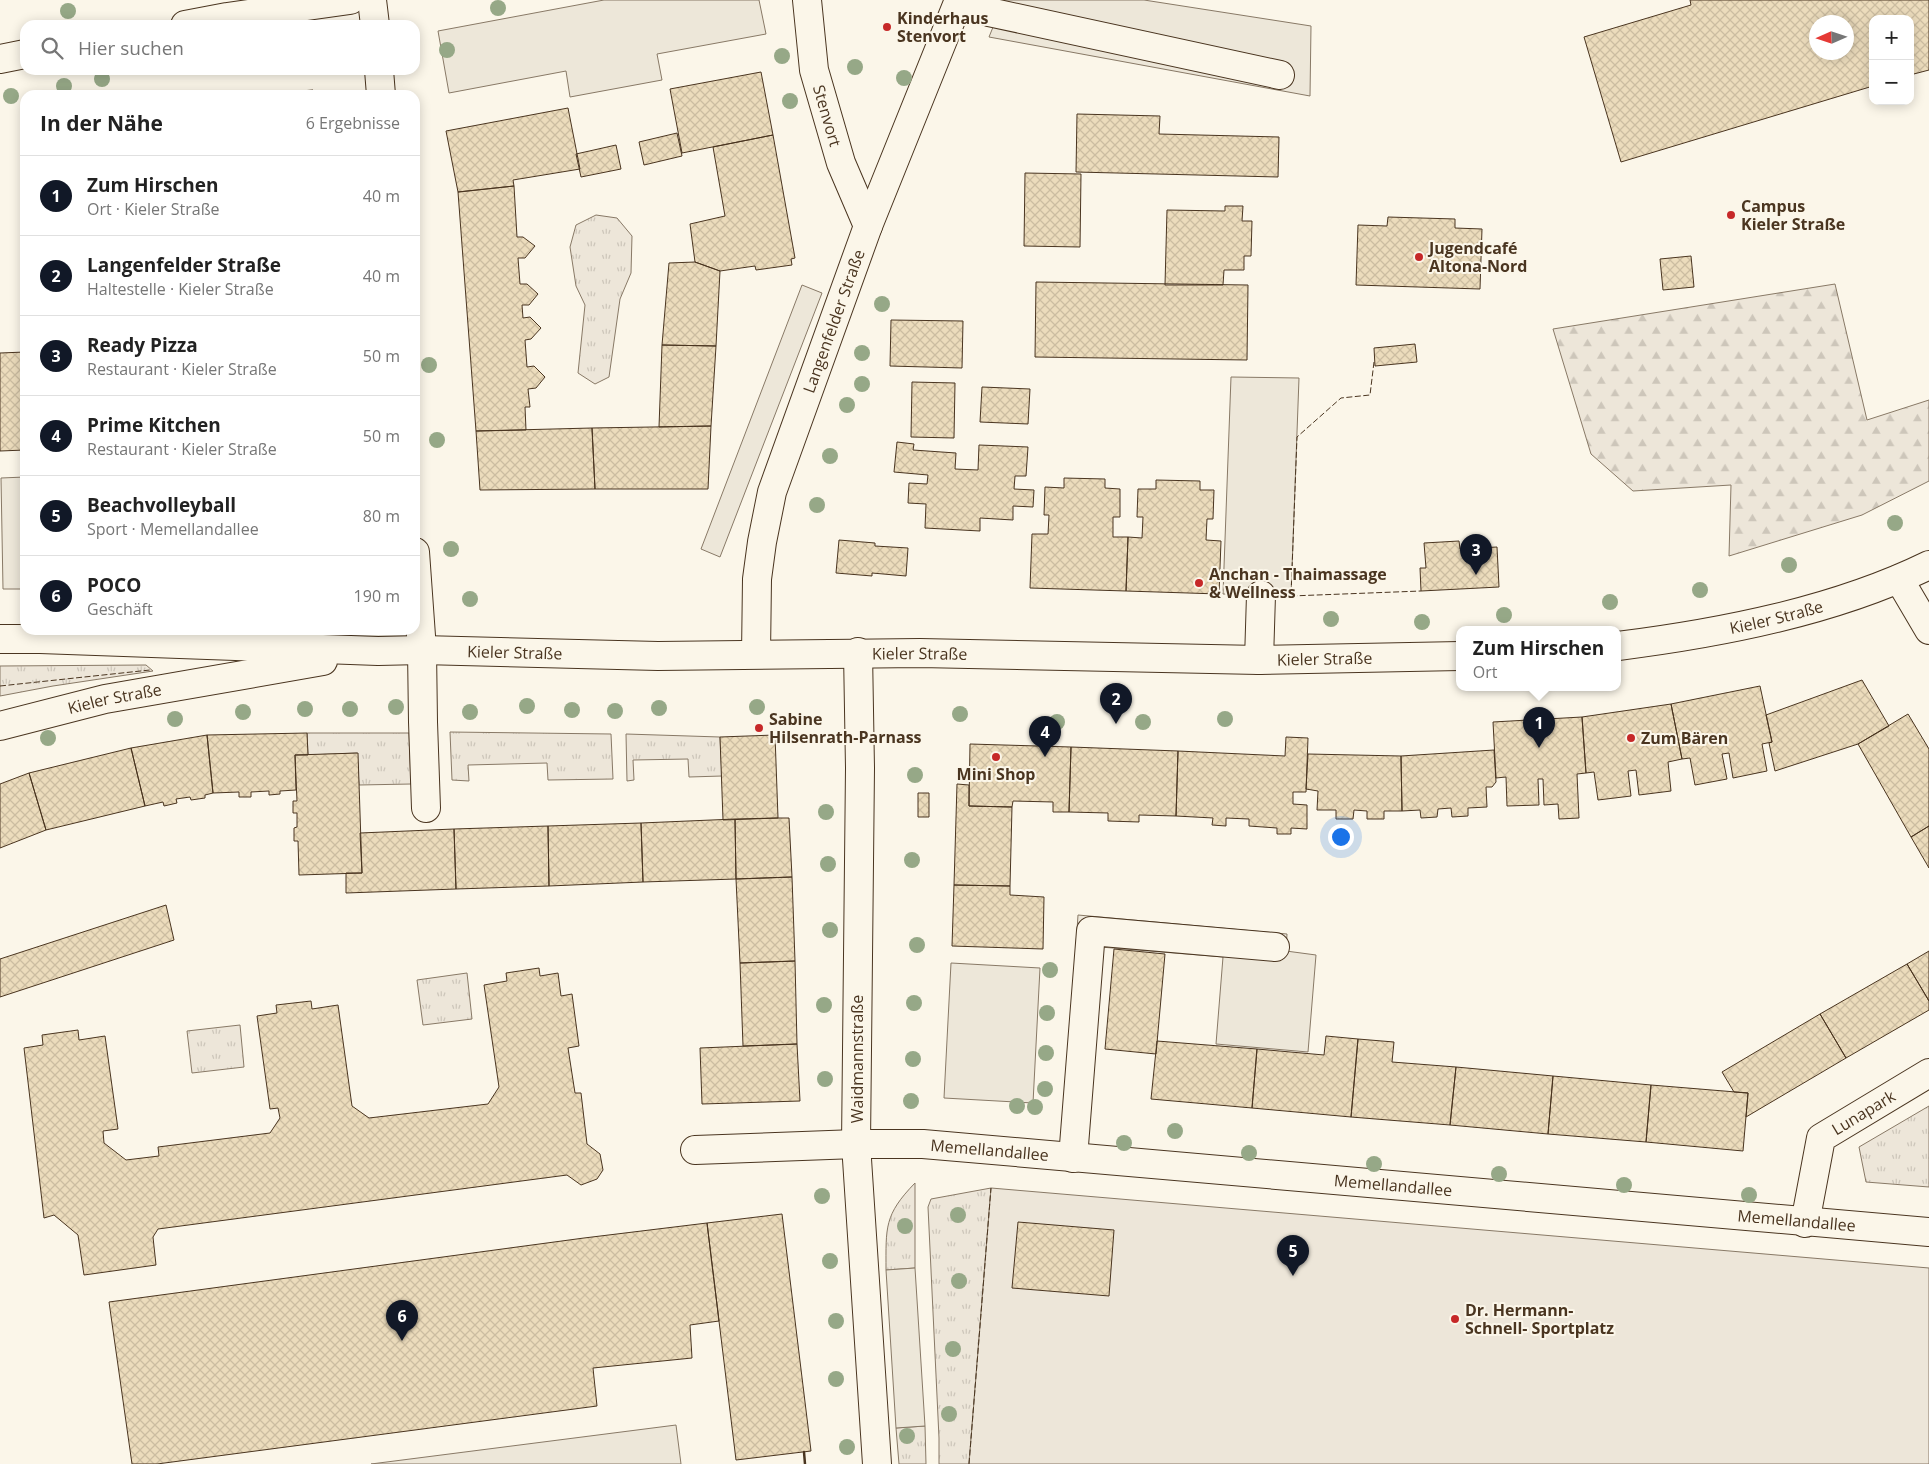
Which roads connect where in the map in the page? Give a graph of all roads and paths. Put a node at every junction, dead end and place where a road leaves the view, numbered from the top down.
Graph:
1 (350, 0) edge
2 (372, 0) edge
3 (807, 0) edge
4 (960, 0) edge
5 (211, 20) edge
6 (374, 20) edge
7 (20, 55) edge
8 (0, 59) edge
9 (379, 75) edge
10 (1280, 75) dead end
11 (381, 90) edge
12 (868, 226) junction
13 (1929, 565) edge
14 (1899, 579) junction
15 (1261, 595) dead end
16 (420, 622) edge
17 (1929, 630) edge
18 (33, 635) edge
19 (60, 635) edge
20 (0, 640) edge
21 (1621, 646) edge
22 (422, 650) junction
23 (378, 651) junction
24 (858, 652) junction
25 (756, 654) junction
26 (1456, 656) edge
27 (1259, 660) junction
28 (0, 726) edge
29 (426, 808) dead end
30 (1275, 948) dead end
31 (1929, 1073) edge
32 (856, 1144) junction
33 (695, 1150) dead end
34 (1073, 1158) junction
35 (1806, 1223) junction
36 (1929, 1232) edge
37 (877, 1464) edge

1 - 5 street
2 - 6 street
3 - 12 street, Stenvort
4 - 10 street
4 - 12 street, Langenfelder Straße
7 - 8 street
9 - 11 street
12 - 25 street, Langenfelder Straße
13 - 14 street, Kieler Straße
14 - 17 street
14 - 21 street, Kieler Straße
15 - 27 street
16 - 22 street
18 - 20 street, Kieler Straße
19 - 23 street, Kieler Straße
22 - 23 street, Kieler Straße
22 - 25 street, Kieler Straße
22 - 29 street
23 - 28 street, Kieler Straße
24 - 25 street, Kieler Straße
24 - 27 street, Kieler Straße
24 - 32 street, Waidmannstraße
26 - 27 street, Kieler Straße
30 - 34 street
31 - 35 street, Lunapark
32 - 33 street, Memellandallee
32 - 34 street, Memellandallee
32 - 37 street, Waidmannstraße
34 - 35 street, Memellandallee
35 - 36 street, Memellandallee

